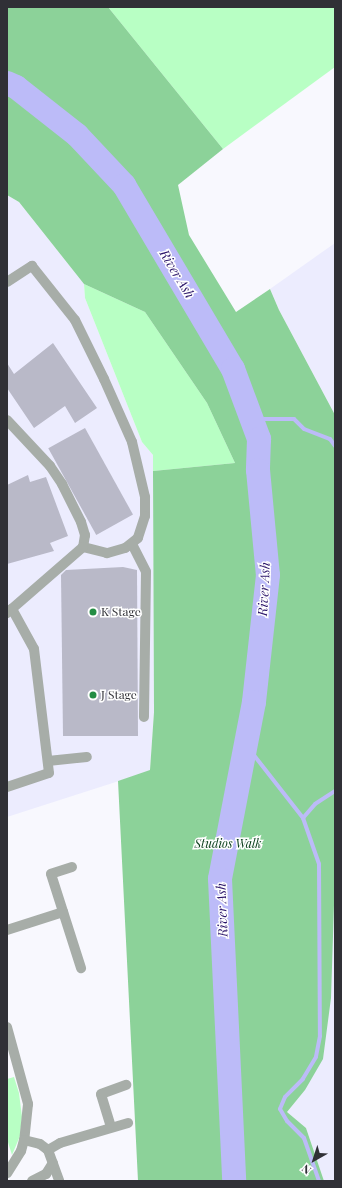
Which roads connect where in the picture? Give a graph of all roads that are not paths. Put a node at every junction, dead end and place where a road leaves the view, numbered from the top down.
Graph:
1 (7, 282) edge
2 (7, 420) edge
3 (132, 544) junction
4 (83, 547) junction
5 (9, 611) edge
6 (144, 717) dead end
7 (87, 757) dead end
8 (48, 761) junction
9 (7, 787) edge
10 (72, 867) dead end
11 (63, 912) junction
12 (7, 930) edge
13 (81, 968) dead end
14 (7, 1027) edge
15 (126, 1085) dead end
16 (128, 1122) dead end
17 (111, 1127) junction
18 (24, 1140) junction
19 (48, 1150) junction
20 (53, 1163) junction
21 (7, 1173) edge
22 (32, 1181) edge
23 (59, 1181) edge

1 - 3 street
2 - 4 street
3 - 4 street
3 - 6 street
4 - 5 street
5 - 8 street
7 - 8 street
8 - 9 street
10 - 11 street
11 - 12 street
11 - 13 street
14 - 18 street
15 - 17 street
16 - 17 street
17 - 19 street
18 - 19 street
18 - 21 street
19 - 20 street
20 - 22 street
20 - 23 street

